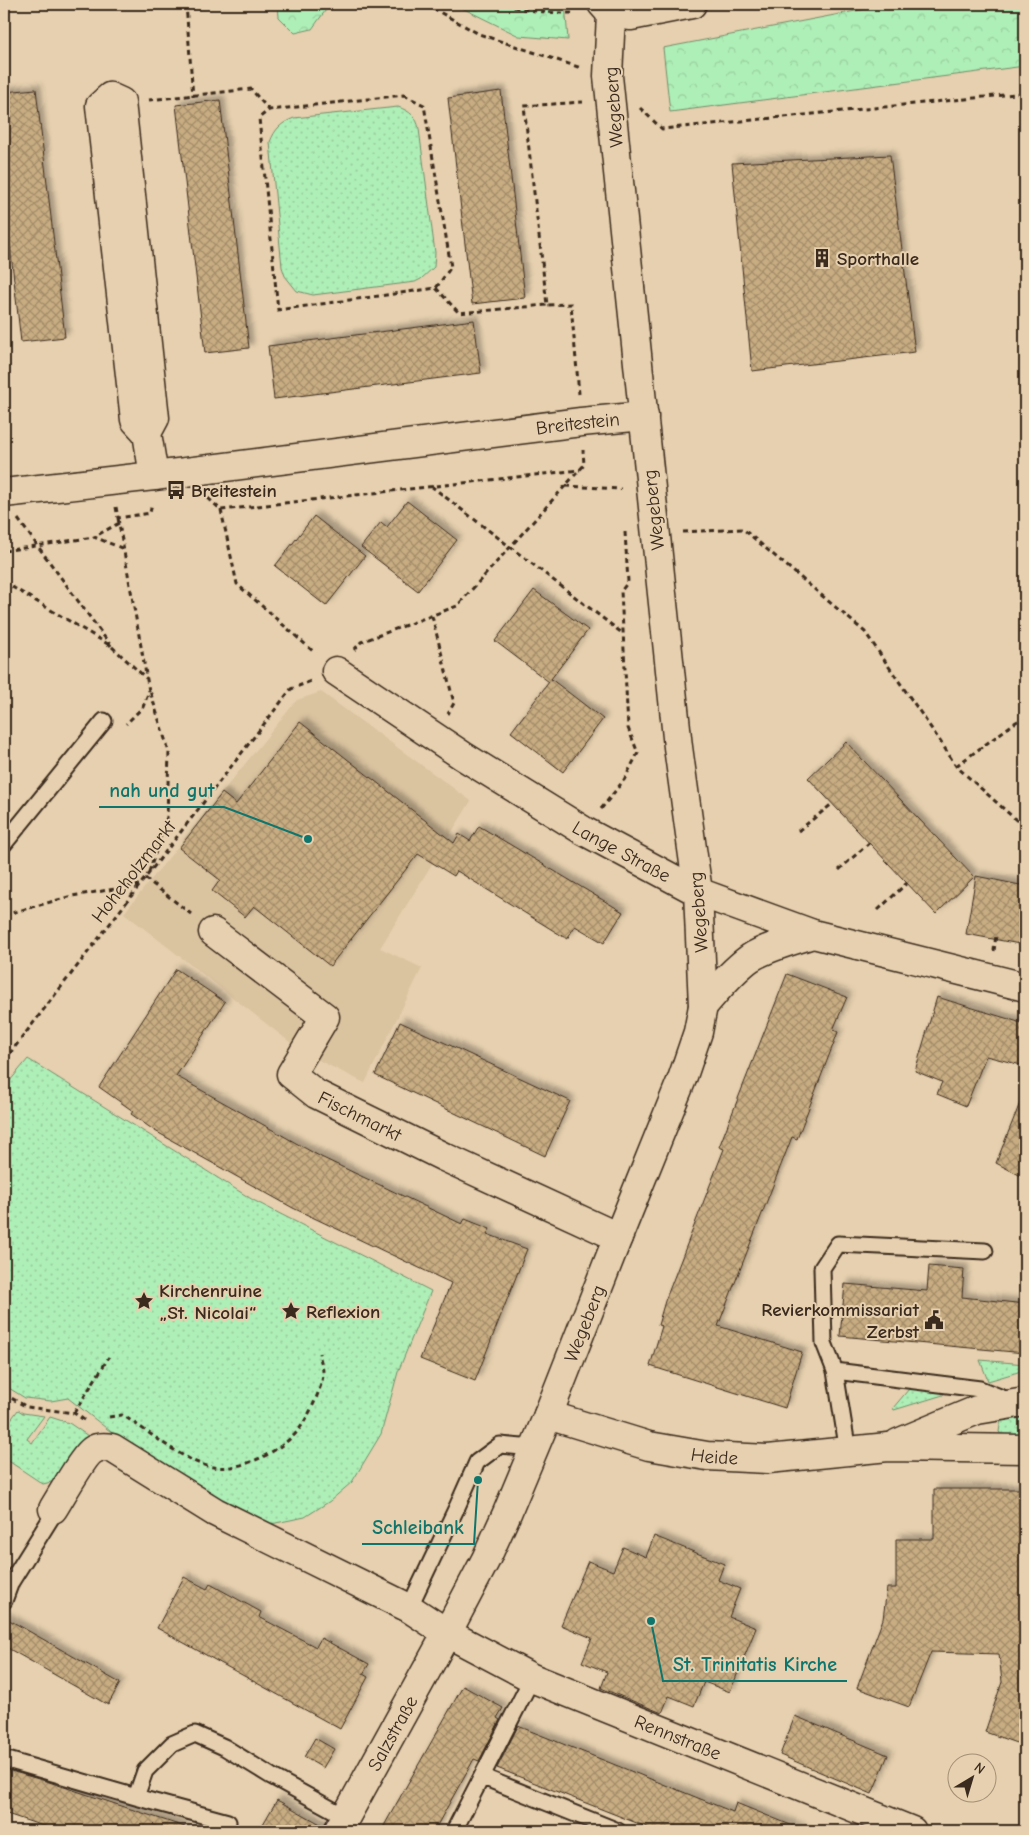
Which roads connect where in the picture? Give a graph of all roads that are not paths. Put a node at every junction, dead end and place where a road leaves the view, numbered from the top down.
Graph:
1 (692, 4) edge
2 (606, 9) edge
3 (121, 102) road end
4 (644, 416) junction
5 (153, 488) junction
6 (9, 503) edge
7 (336, 671) road end
8 (104, 720) dead end
9 (4, 844) edge
10 (698, 892) junction
11 (214, 932) road end
12 (813, 934) junction
13 (1025, 987) edge
14 (703, 1006) junction
15 (618, 1237) junction
16 (985, 1251) dead end
17 (835, 1371) junction
18 (1020, 1403) edge
19 (548, 1415) junction
20 (888, 1447) junction
21 (534, 1448) junction
22 (1025, 1449) edge
23 (848, 1452) junction
24 (52, 1509) joint
25 (7, 1580) edge
26 (4, 1601) edge
27 (409, 1608) junction
28 (447, 1633) junction
29 (532, 1678) junction
30 (4, 1759) edge
31 (483, 1777) junction
32 (136, 1797) junction
33 (228, 1822) dead end
34 (342, 1824) edge
35 (579, 1824) edge
36 (454, 1831) edge
37 (618, 1831) edge
38 (912, 1831) edge

1 - 2 street
2 - 4 street, Wegeberg
3 - 5 street
4 - 5 street, Breitestein
4 - 10 street, Wegeberg
5 - 6 street, Breitestein
7 - 10 street, Lange Straße
8 - 9 lane
10 - 12 street, Lange Straße
10 - 14 street, Wegeberg
11 - 15 street, Fischmarkt
12 - 13 street, Lange Straße
12 - 14 street
14 - 15 street, Wegeberg
15 - 19 street, Wegeberg
16 - 17 lane
17 - 18 lane
17 - 23 lane
18 - 20 street, Heide
19 - 21 street, Wegeberg
19 - 23 street, Heide
20 - 22 street, Heide
20 - 23 street, Heide
21 - 27 lane
21 - 28 street, Wegeberg
24 - 25 lane
24 - 27 street, Rennstraße
25 - 26 lane
27 - 28 street, Rennstraße
28 - 29 street, Rennstraße
28 - 34 street, Salzstraße
29 - 31 lane
29 - 38 street, Rennstraße
30 - 32 lane
31 - 35 lane
31 - 36 lane
32 - 33 lane
32 - 34 lane
35 - 37 lane

